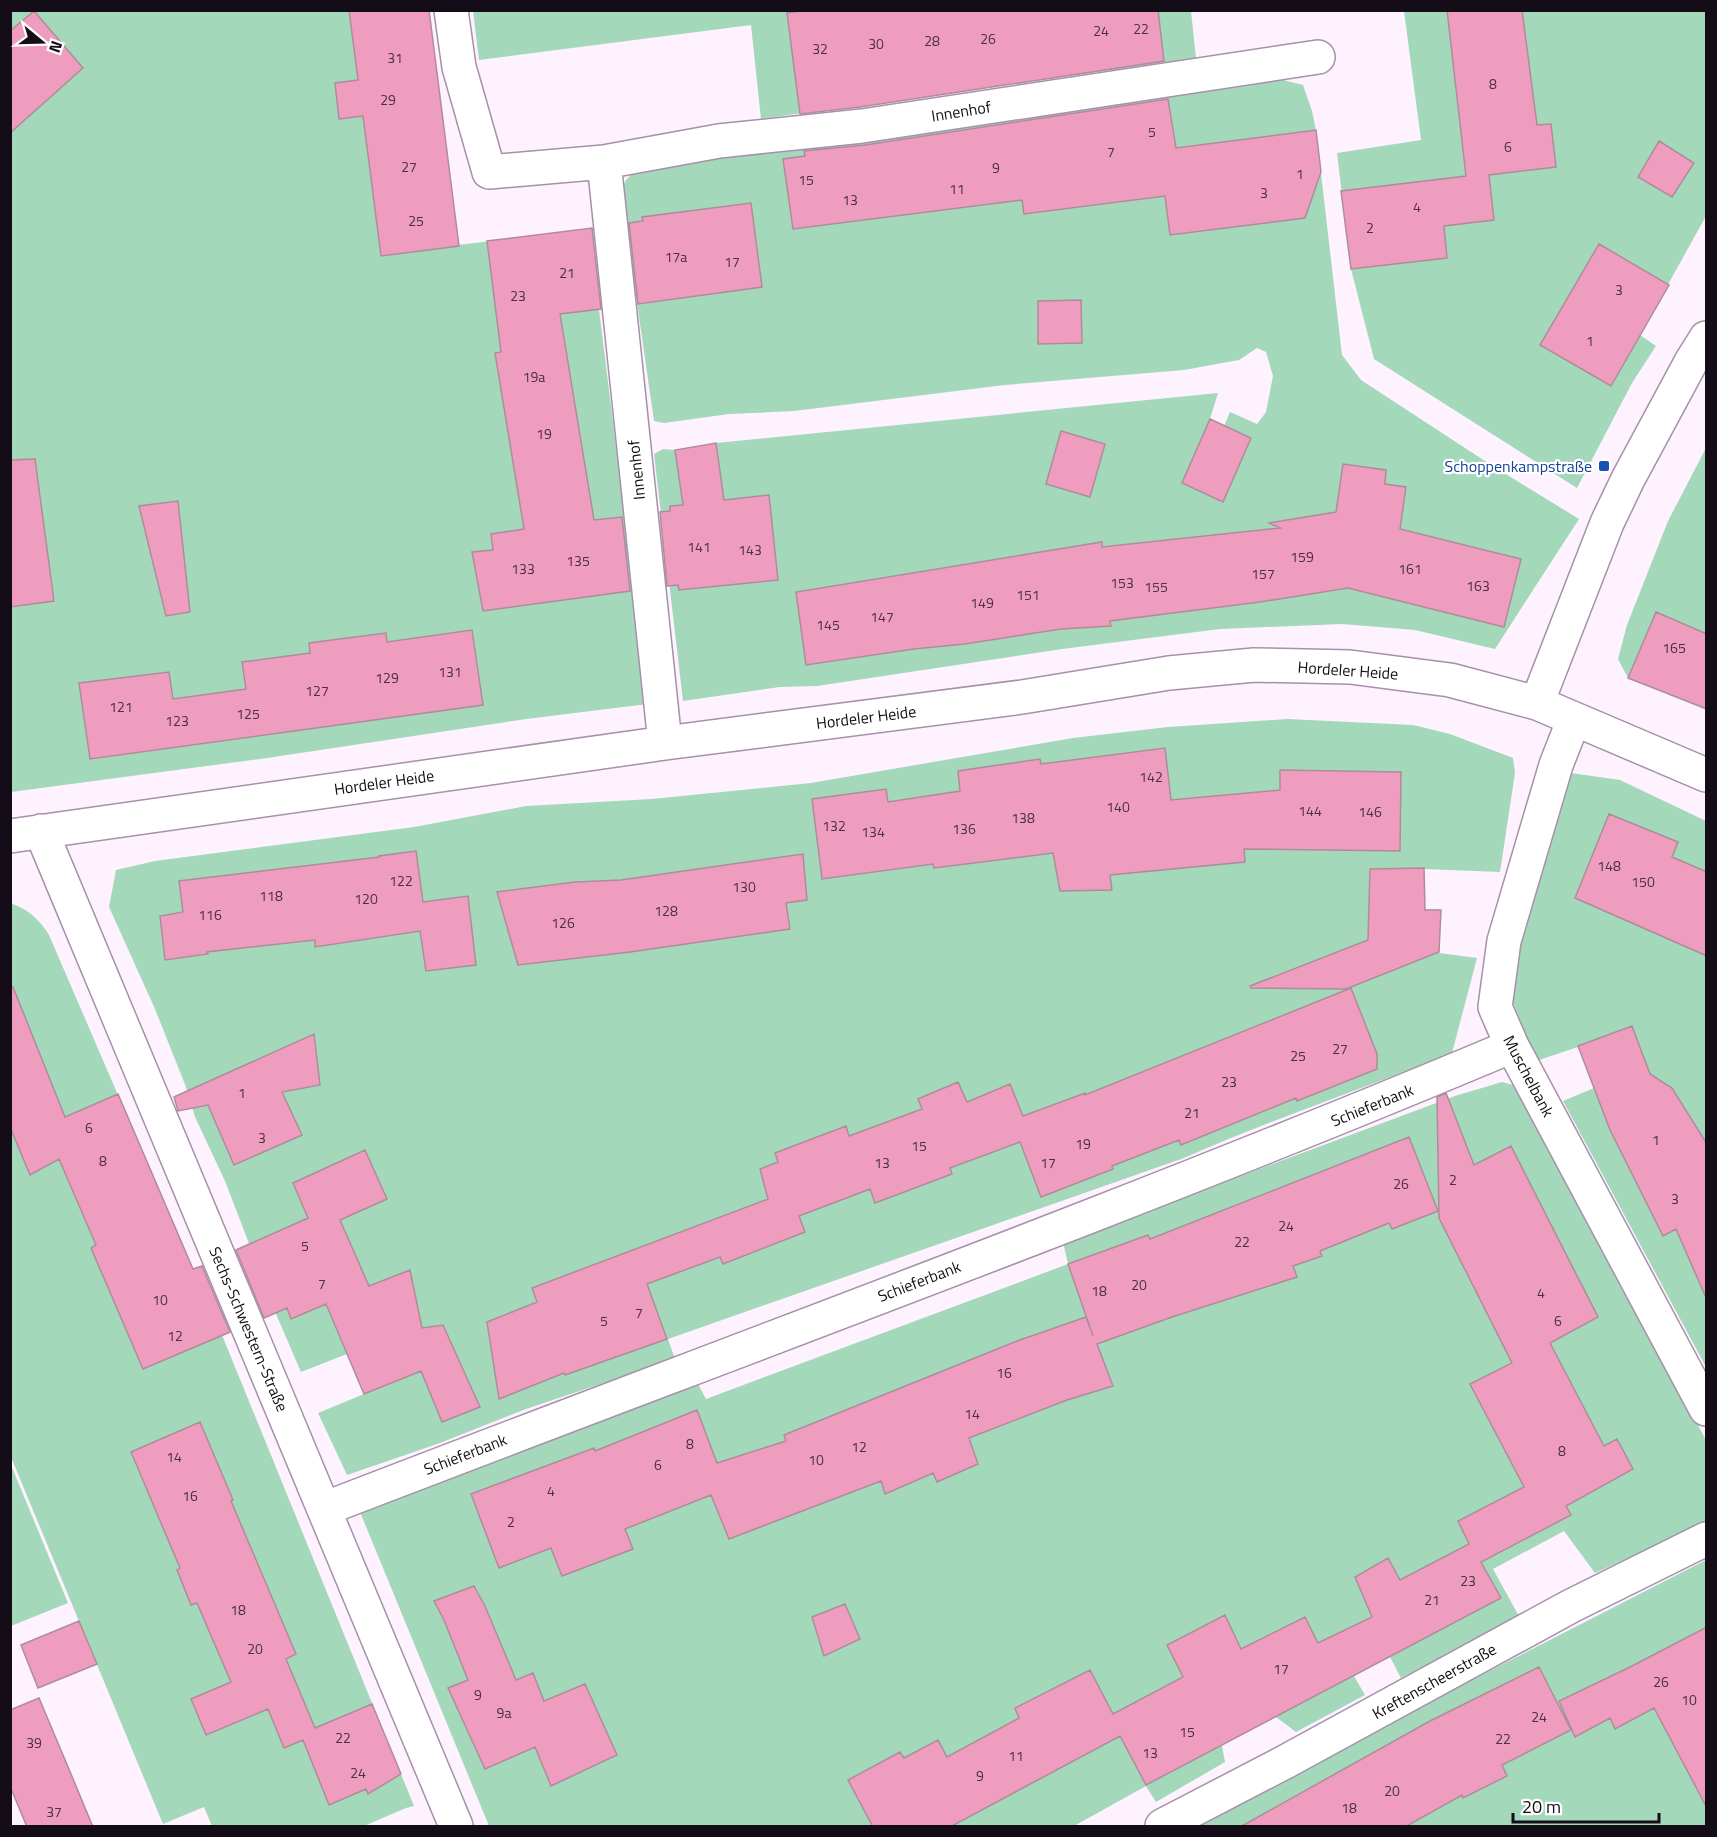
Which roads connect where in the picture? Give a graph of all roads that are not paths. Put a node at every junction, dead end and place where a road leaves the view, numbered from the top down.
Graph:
1 (451, 10) edge
2 (1318, 57) dead end
3 (604, 162) junction
4 (1707, 338) edge
5 (1537, 703) junction
6 (1574, 719) junction
7 (665, 742) junction
8 (1707, 775) edge
9 (26, 833) edge
10 (1512, 1046) junction
11 (1707, 1409) edge
12 (324, 1509) junction
13 (1707, 1539) edge
14 (452, 1825) edge
15 (1162, 1827) edge

1 - 3 street, Innenhof
2 - 3 street, Innenhof
3 - 7 street, Innenhof
4 - 5 street
5 - 6 street, Hordeler Heide
5 - 7 street, Hordeler Heide
6 - 8 street, Hordeler Heide
6 - 10 street, Muschelbank
7 - 9 street, Hordeler Heide
9 - 12 street, Sechs-Schwestern-Straße
10 - 11 street, Muschelbank
10 - 12 street, Schieferbank
12 - 14 street, Sechs-Schwestern-Straße
13 - 15 street, Kreftenscheerstraße

